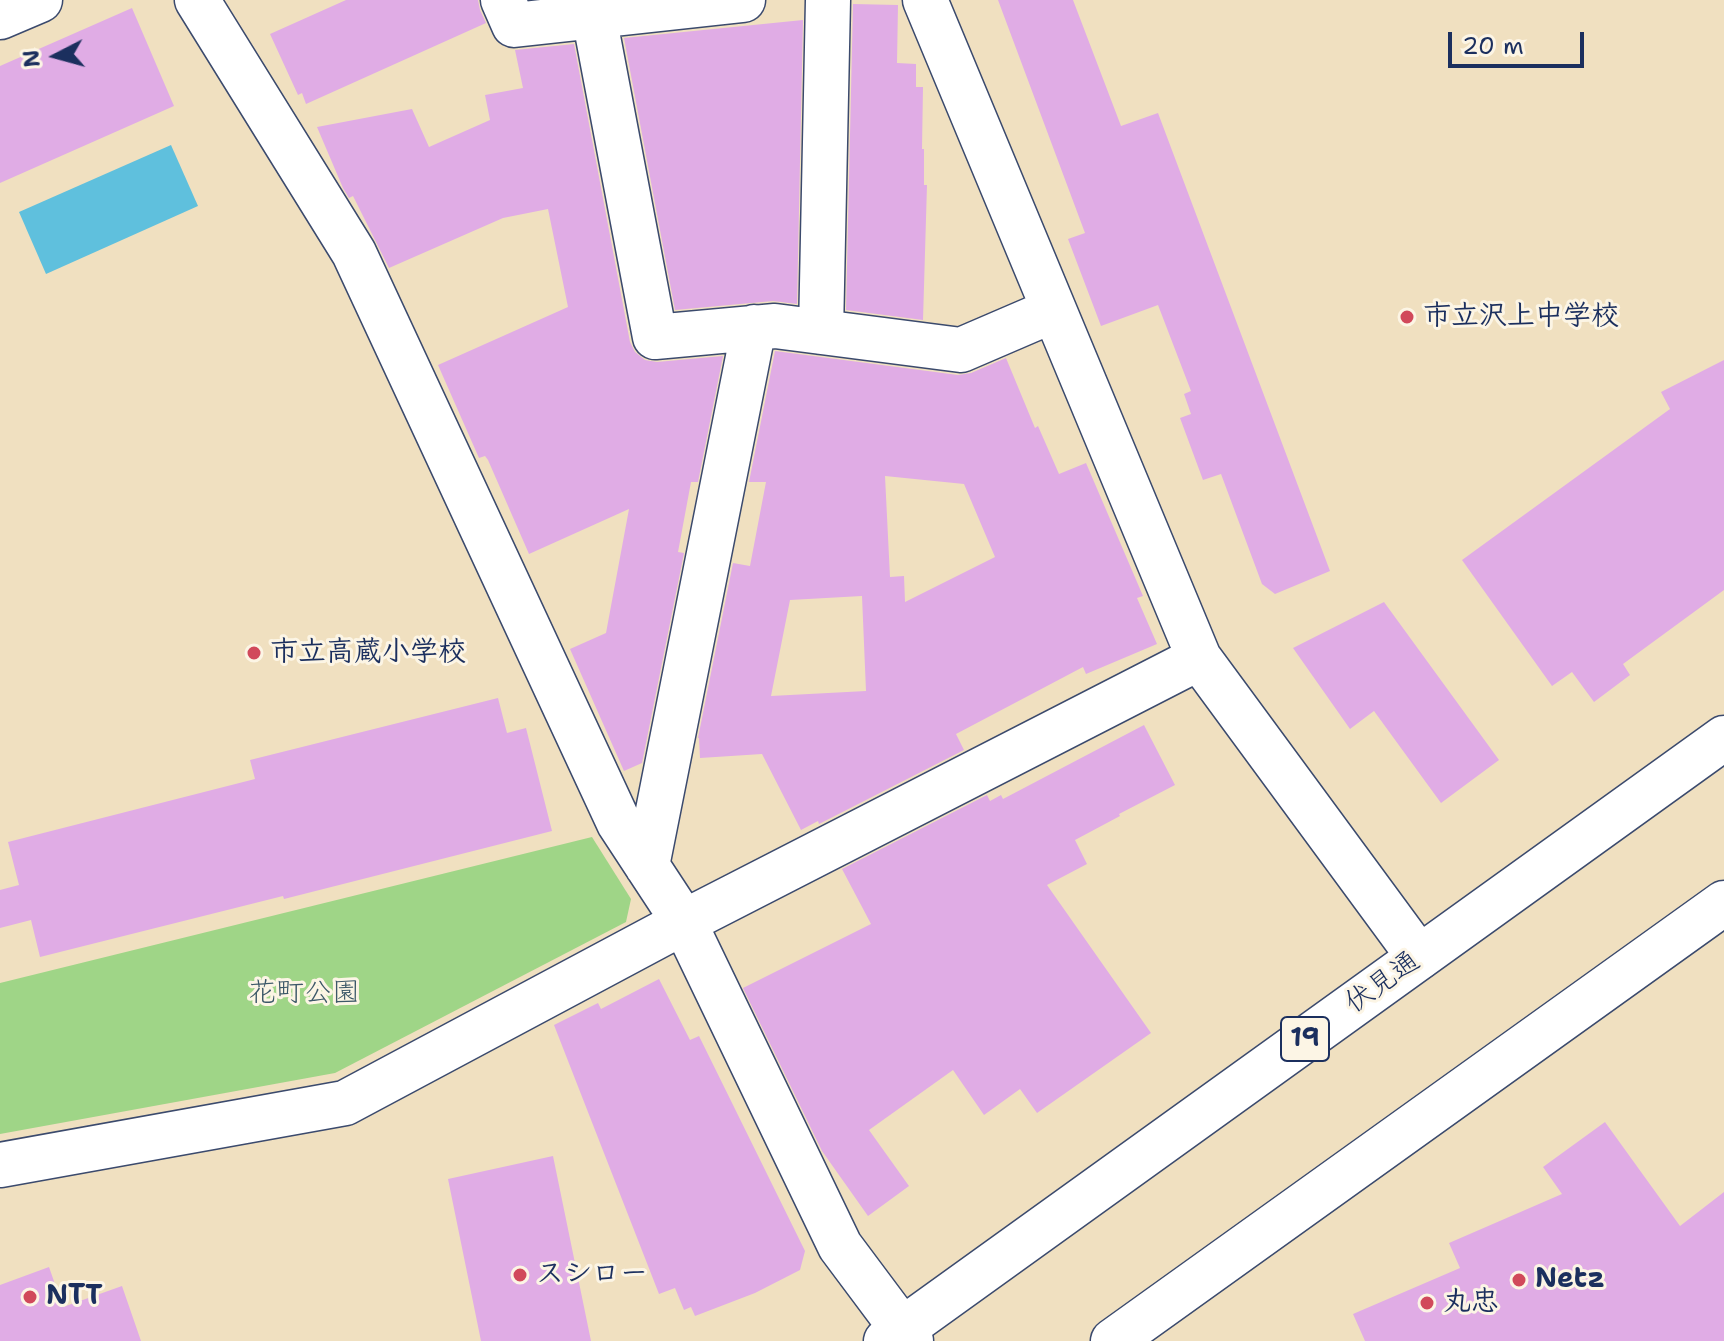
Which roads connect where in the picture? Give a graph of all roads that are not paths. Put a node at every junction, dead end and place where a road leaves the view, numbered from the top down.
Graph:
1 (40, 0) edge
2 (197, 0) edge
3 (503, 0) edge
4 (743, 0) edge
5 (828, 0) edge
6 (925, 0) edge
7 (594, 16) junction
8 (0, 17) edge
9 (1054, 310) junction
10 (754, 327) junction
11 (821, 332) junction
12 (1199, 658) junction
13 (1724, 738) edge
14 (647, 866) junction
15 (1724, 903) edge
16 (684, 922) junction
17 (1419, 957) junction
18 (0, 1165) edge
19 (900, 1337) edge
20 (1113, 1341) edge

1 - 8 main road
2 - 14 main road
3 - 7 main road
4 - 7 main road
5 - 11 main road
6 - 9 main road
7 - 10 main road
9 - 11 main road
9 - 12 main road
10 - 11 main road
10 - 14 main road
12 - 16 main road
12 - 17 main road
13 - 17 main road, 伏見通 / 19
14 - 16 main road
15 - 20 main road
16 - 18 main road
16 - 19 main road
17 - 19 main road, 伏見通 / 19

